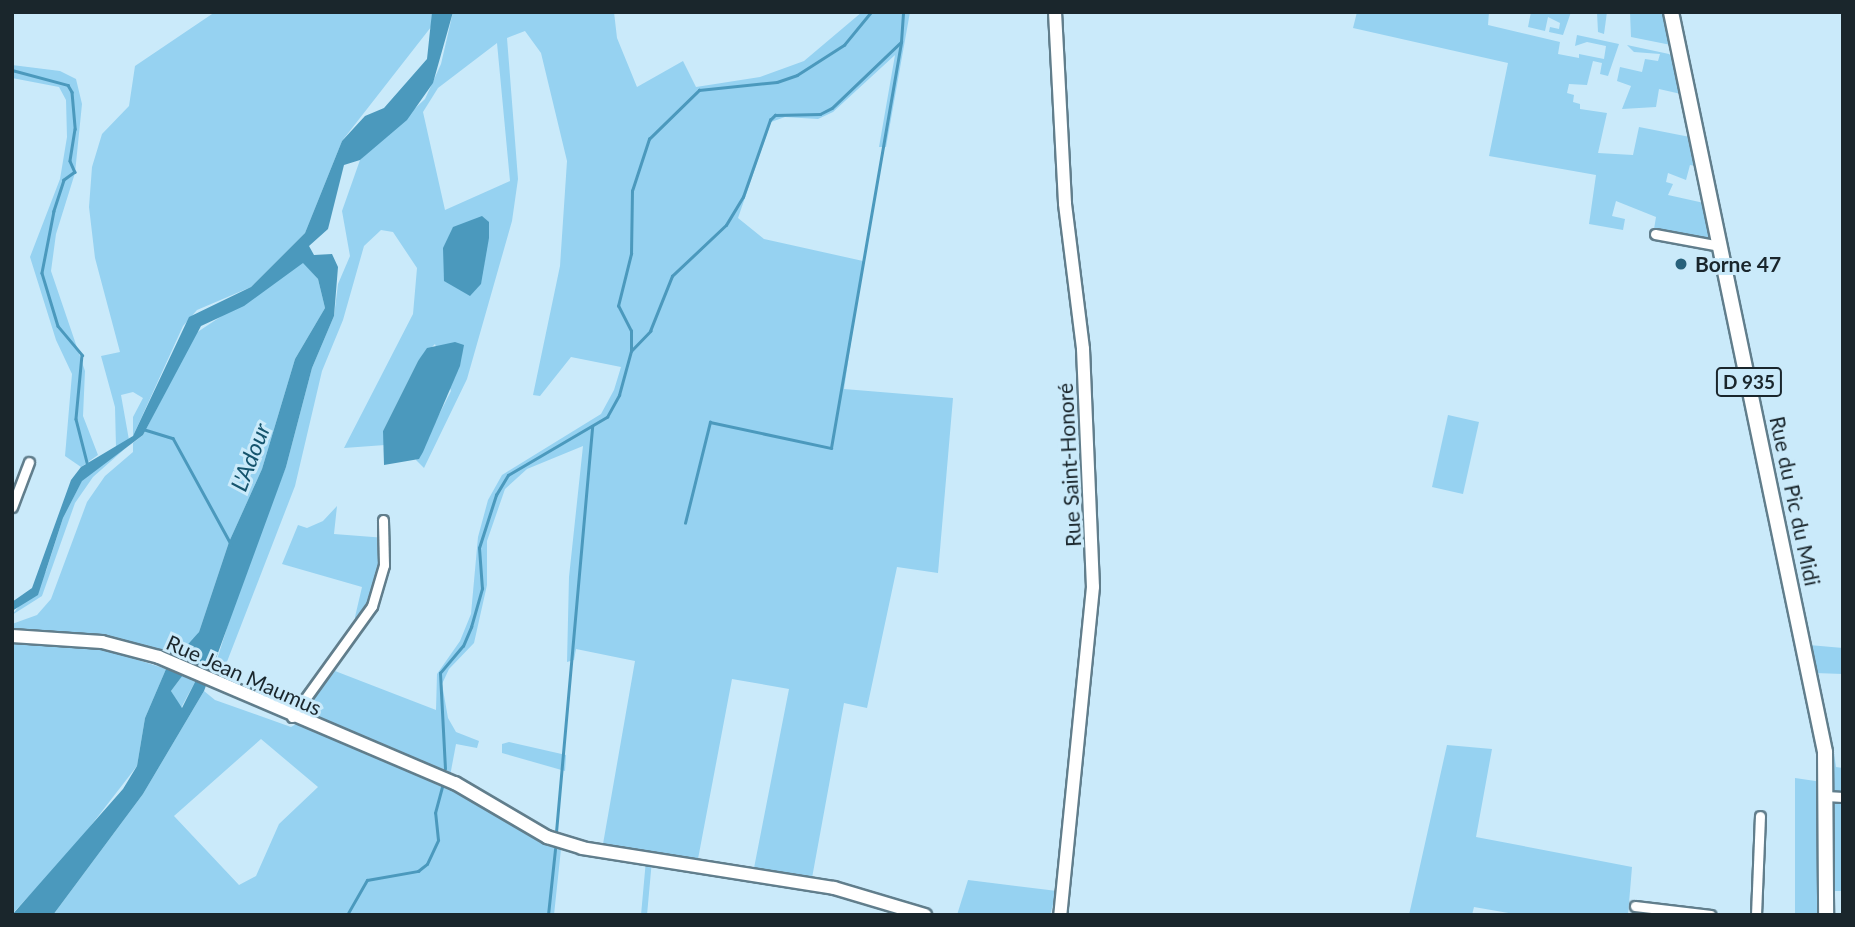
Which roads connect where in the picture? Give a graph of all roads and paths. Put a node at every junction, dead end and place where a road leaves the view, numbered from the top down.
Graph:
1 (1055, 12) edge
2 (1671, 12) edge
3 (1655, 234) dead end
4 (1720, 246) junction
5 (29, 462) dead end
6 (12, 507) edge
7 (383, 520) dead end
8 (12, 636) edge
9 (292, 717) junction
10 (1826, 796) junction
11 (1843, 797) edge
12 (1760, 816) dead end
13 (1640, 910) edge
14 (925, 915) edge
15 (1060, 915) edge
16 (1710, 915) edge
17 (1756, 915) edge
18 (1826, 915) edge

1 - 15 main road, Rue Saint-Honoré
2 - 4 main road, Rue du Pic du Midi / D 935
3 - 4 street
4 - 10 main road, Rue du Pic du Midi / D 935
5 - 6 street
7 - 9 street
8 - 9 main road, Rue Jean Maumus
9 - 14 main road, Rue Jean Maumus
10 - 11 street
10 - 18 main road, D 935
12 - 17 street
13 - 16 street

